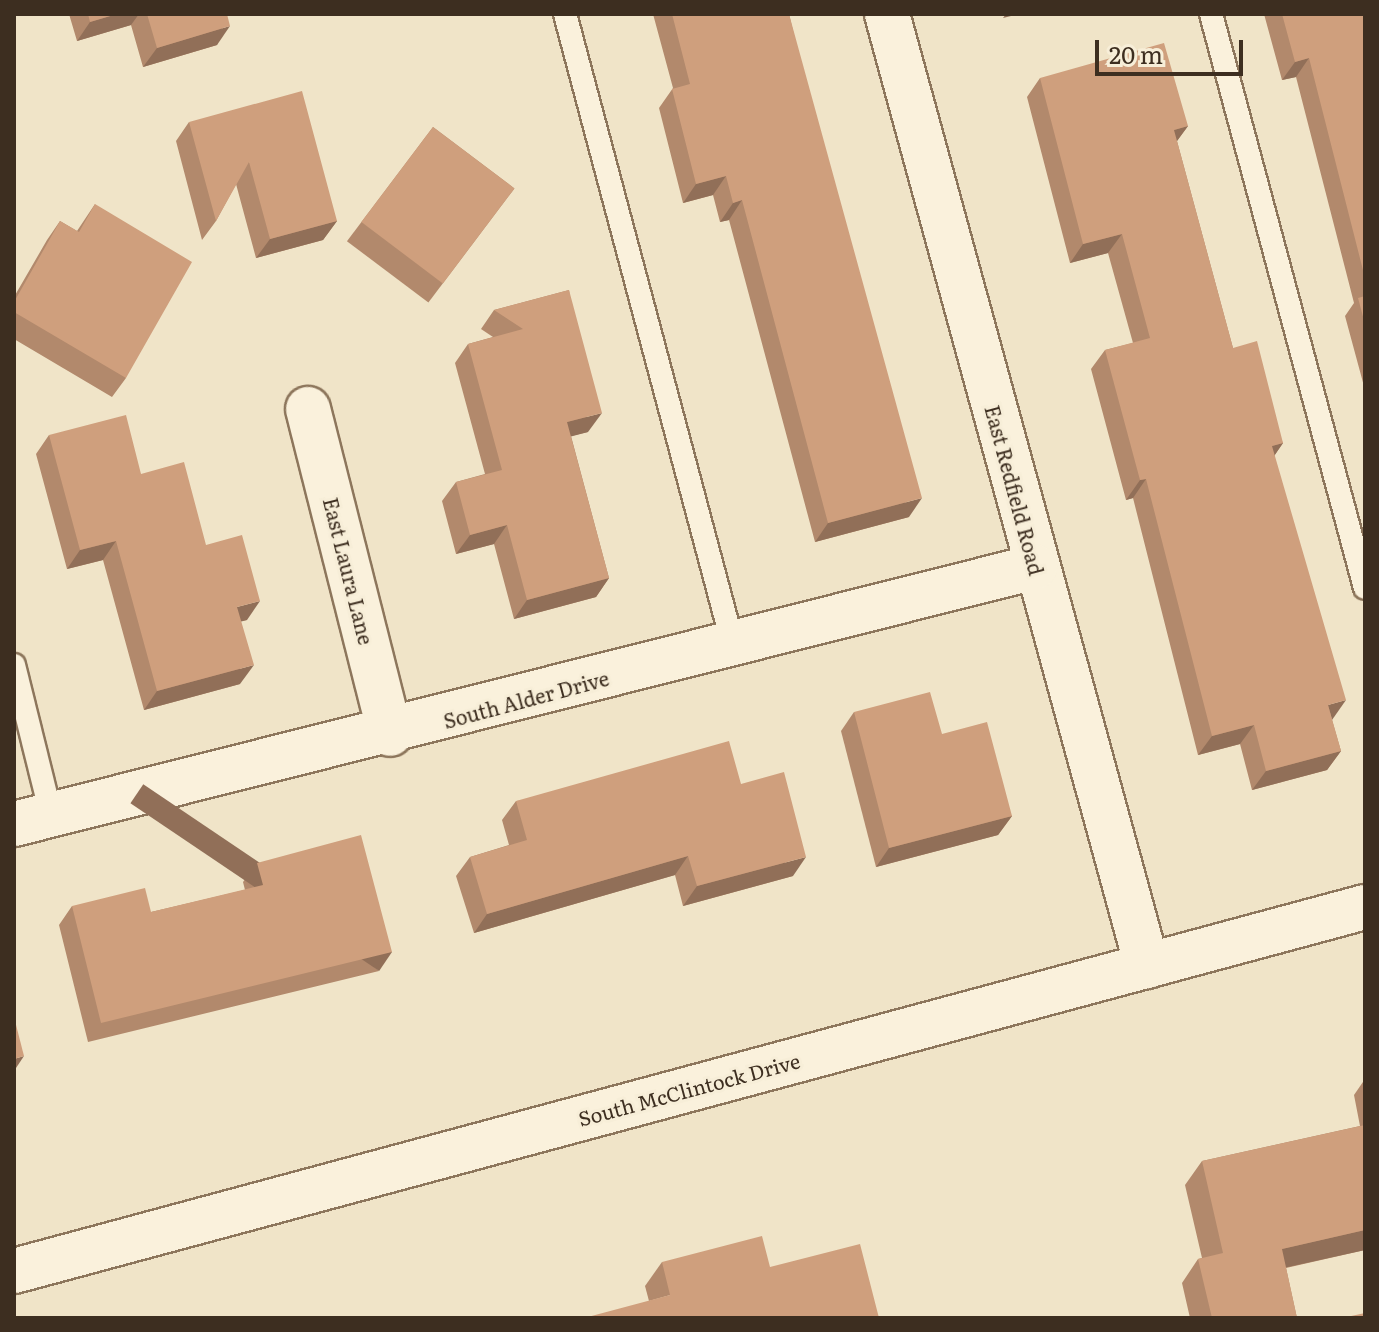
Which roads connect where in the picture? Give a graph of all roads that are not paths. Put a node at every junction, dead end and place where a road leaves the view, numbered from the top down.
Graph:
1 (565, 14) edge
2 (887, 14) edge
3 (1211, 14) edge
4 (308, 409) dead end
5 (1035, 567) junction
6 (1365, 588) edge
7 (733, 645) junction
8 (14, 665) edge
9 (390, 734) junction
10 (33, 819) edge
11 (1365, 907) edge
12 (1147, 966) junction
13 (14, 1271) edge

1 - 7 lane
2 - 5 street, East Redfield Road
3 - 6 lane
4 - 9 street, East Laura Lane
5 - 7 street, South Alder Drive
5 - 12 street, East Redfield Road
7 - 9 street, South Alder Drive
8 - 10 lane
9 - 10 street, South Alder Drive
11 - 12 street, South McClintock Drive
12 - 13 street, South McClintock Drive

